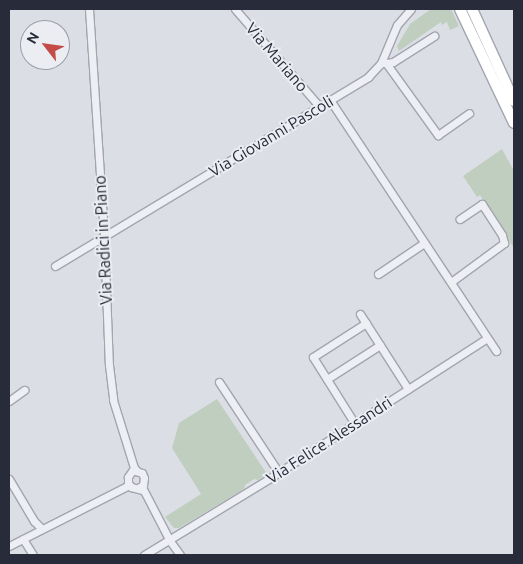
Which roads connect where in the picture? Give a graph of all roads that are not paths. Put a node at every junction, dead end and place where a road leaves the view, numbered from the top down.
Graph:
1 (89, 9) edge
2 (235, 9) edge
3 (411, 9) edge
4 (460, 9) edge
5 (472, 9) edge
6 (434, 36) dead end
7 (384, 63) junction
8 (330, 100) junction
9 (514, 101) edge
10 (320, 106) junction
11 (469, 113) dead end
12 (514, 123) edge
13 (460, 219) dead end
14 (104, 237) junction
15 (424, 243) junction
16 (55, 266) dead end
17 (378, 274) dead end
18 (451, 282) junction
19 (360, 314) dead end
20 (366, 323) junction
21 (487, 338) junction
22 (380, 345) junction
23 (496, 351) dead end
24 (326, 379) junction
25 (218, 382) dead end
26 (408, 389) junction
27 (24, 390) dead end
28 (9, 400) edge
29 (355, 424) junction
30 (135, 470) junction
31 (279, 472) junction
32 (9, 479) edge
33 (127, 484) junction
34 (140, 489) junction
35 (42, 529) junction
36 (23, 539) junction
37 (170, 541) junction
38 (9, 546) edge
39 (33, 555) edge
40 (144, 555) edge
41 (180, 555) edge

1 - 14 street, Via Radici in Piano
2 - 10 street, Via Mariano
3 - 7 street, Via Giovanni Pascoli
4 - 12 highway
5 - 9 highway
6 - 7 street
7 - 8 street, Via Giovanni Pascoli
7 - 11 street
8 - 10 street, Via Giovanni Pascoli
8 - 15 street
10 - 14 street, Via Giovanni Pascoli
13 - 18 street
14 - 16 street, Via Giovanni Pascoli
14 - 30 street, Via Radici in Piano
15 - 17 street
15 - 18 street
18 - 21 street
19 - 20 street
20 - 22 street
20 - 24 street
21 - 23 street
21 - 26 street, Via Felice Alessandri
22 - 24 street
22 - 26 street
24 - 29 street
25 - 31 street
26 - 29 street, Via Felice Alessandri
27 - 28 street
29 - 31 street, Via Felice Alessandri
30 - 33 street
30 - 34 street, Via Radici in Piano
31 - 37 street, Via Felice Alessandri
32 - 35 street
33 - 34 street
33 - 35 street
34 - 37 street, Via Radici in Piano
35 - 36 street
36 - 38 street
36 - 39 street
37 - 40 street, Via Felice Alessandri
37 - 41 street, Via Radici in Piano

